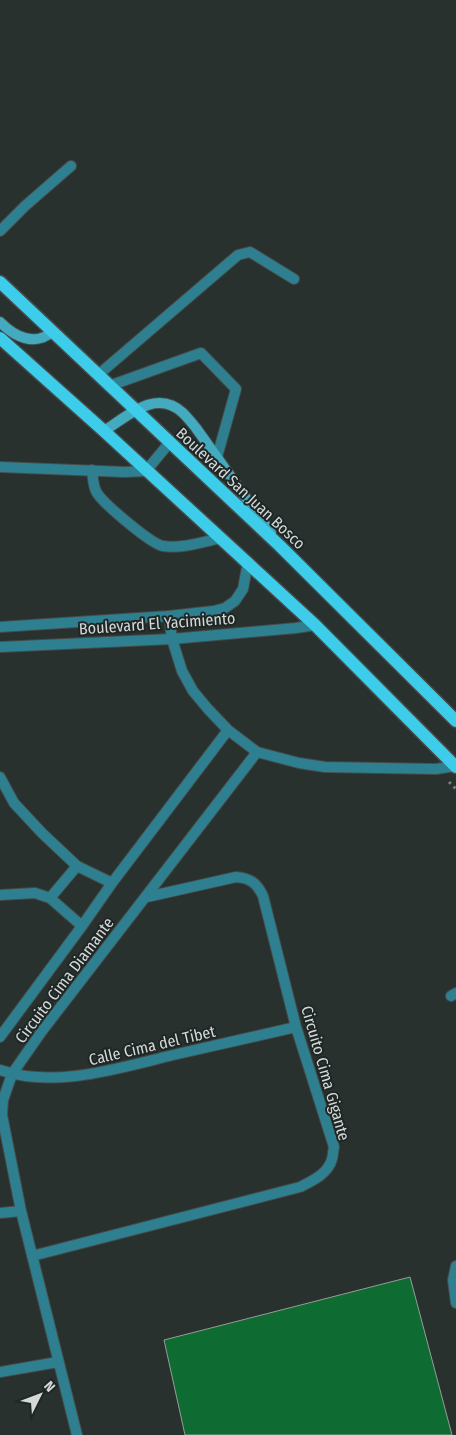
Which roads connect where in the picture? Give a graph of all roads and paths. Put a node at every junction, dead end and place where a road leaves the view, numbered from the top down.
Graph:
1 (71, 166) dead end
2 (0, 230) edge
3 (294, 279) dead end
4 (0, 282) edge
5 (0, 322) edge
6 (52, 332) junction
7 (0, 338) edge
8 (98, 375) junction
9 (109, 386) junction
10 (136, 410) junction
11 (104, 431) junction
12 (170, 442) junction
13 (217, 457) junction
14 (0, 467) edge
15 (92, 470) junction
16 (146, 471) junction
17 (221, 538) junction
18 (280, 546) junction
19 (248, 562) junction
20 (169, 616) junction
21 (315, 625) junction
22 (0, 627) edge
23 (172, 639) junction
24 (0, 647) edge
25 (456, 721) edge
26 (228, 730) junction
27 (257, 752) junction
28 (456, 766) edge
29 (0, 777) edge
30 (452, 785) dead end
31 (456, 789) edge
32 (77, 866) junction
33 (112, 883) junction
34 (0, 895) edge
35 (147, 897) junction
36 (50, 898) junction
37 (82, 926) junction
38 (296, 1027) junction
39 (0, 1037) edge
40 (0, 1070) edge
41 (12, 1074) junction
42 (21, 1211) junction
43 (0, 1213) edge
44 (32, 1256) junction
45 (456, 1266) edge
46 (456, 1303) edge
47 (58, 1362) junction
48 (0, 1372) edge
49 (77, 1435) edge

1 - 2 street
3 - 8 street
4 - 6 main road, Boulevard San Juan Bosco
5 - 6 main road
6 - 8 main road, Boulevard San Juan Bosco
7 - 11 main road
8 - 9 main road, Boulevard San Juan Bosco
9 - 10 main road, Boulevard San Juan Bosco
9 - 13 street
10 - 11 main road
10 - 12 main road, Boulevard San Juan Bosco
10 - 13 main road
11 - 16 main road
12 - 16 street
12 - 18 main road, Boulevard San Juan Bosco
13 - 18 main road
14 - 15 street
15 - 16 street
15 - 17 street
16 - 17 main road
17 - 19 main road
18 - 25 main road, Boulevard San Juan Bosco
19 - 20 street, Boulevard El Yacimiento
19 - 21 main road
20 - 22 street, Boulevard El Yacimiento
20 - 23 street
21 - 23 street, Boulevard El Yacimiento
21 - 28 main road
23 - 24 street, Boulevard El Yacimiento
23 - 26 street
26 - 27 street
26 - 33 street, Circuito Cima Diamante
27 - 28 street
27 - 35 street, Circuito Cima Diamante
29 - 32 street
30 - 31 path
32 - 33 street
32 - 36 street
33 - 37 street, Circuito Cima Diamante
34 - 36 street
35 - 38 street, Circuito Cima Gigante
35 - 41 street, Circuito Cima Diamante
36 - 37 street
37 - 39 street, Circuito Cima Diamante
38 - 41 street, Calle Cima del Tibet
38 - 44 street, Circuito Cima Gigante
40 - 41 street, Calle Cima del Tibet
41 - 42 street, Circuito Cima Diamante
42 - 43 street
42 - 44 street, Circuito Cima Diamante
44 - 47 street, Circuito Cima Diamante
45 - 46 street
47 - 48 street
47 - 49 street, Circuito Cima Diamante

